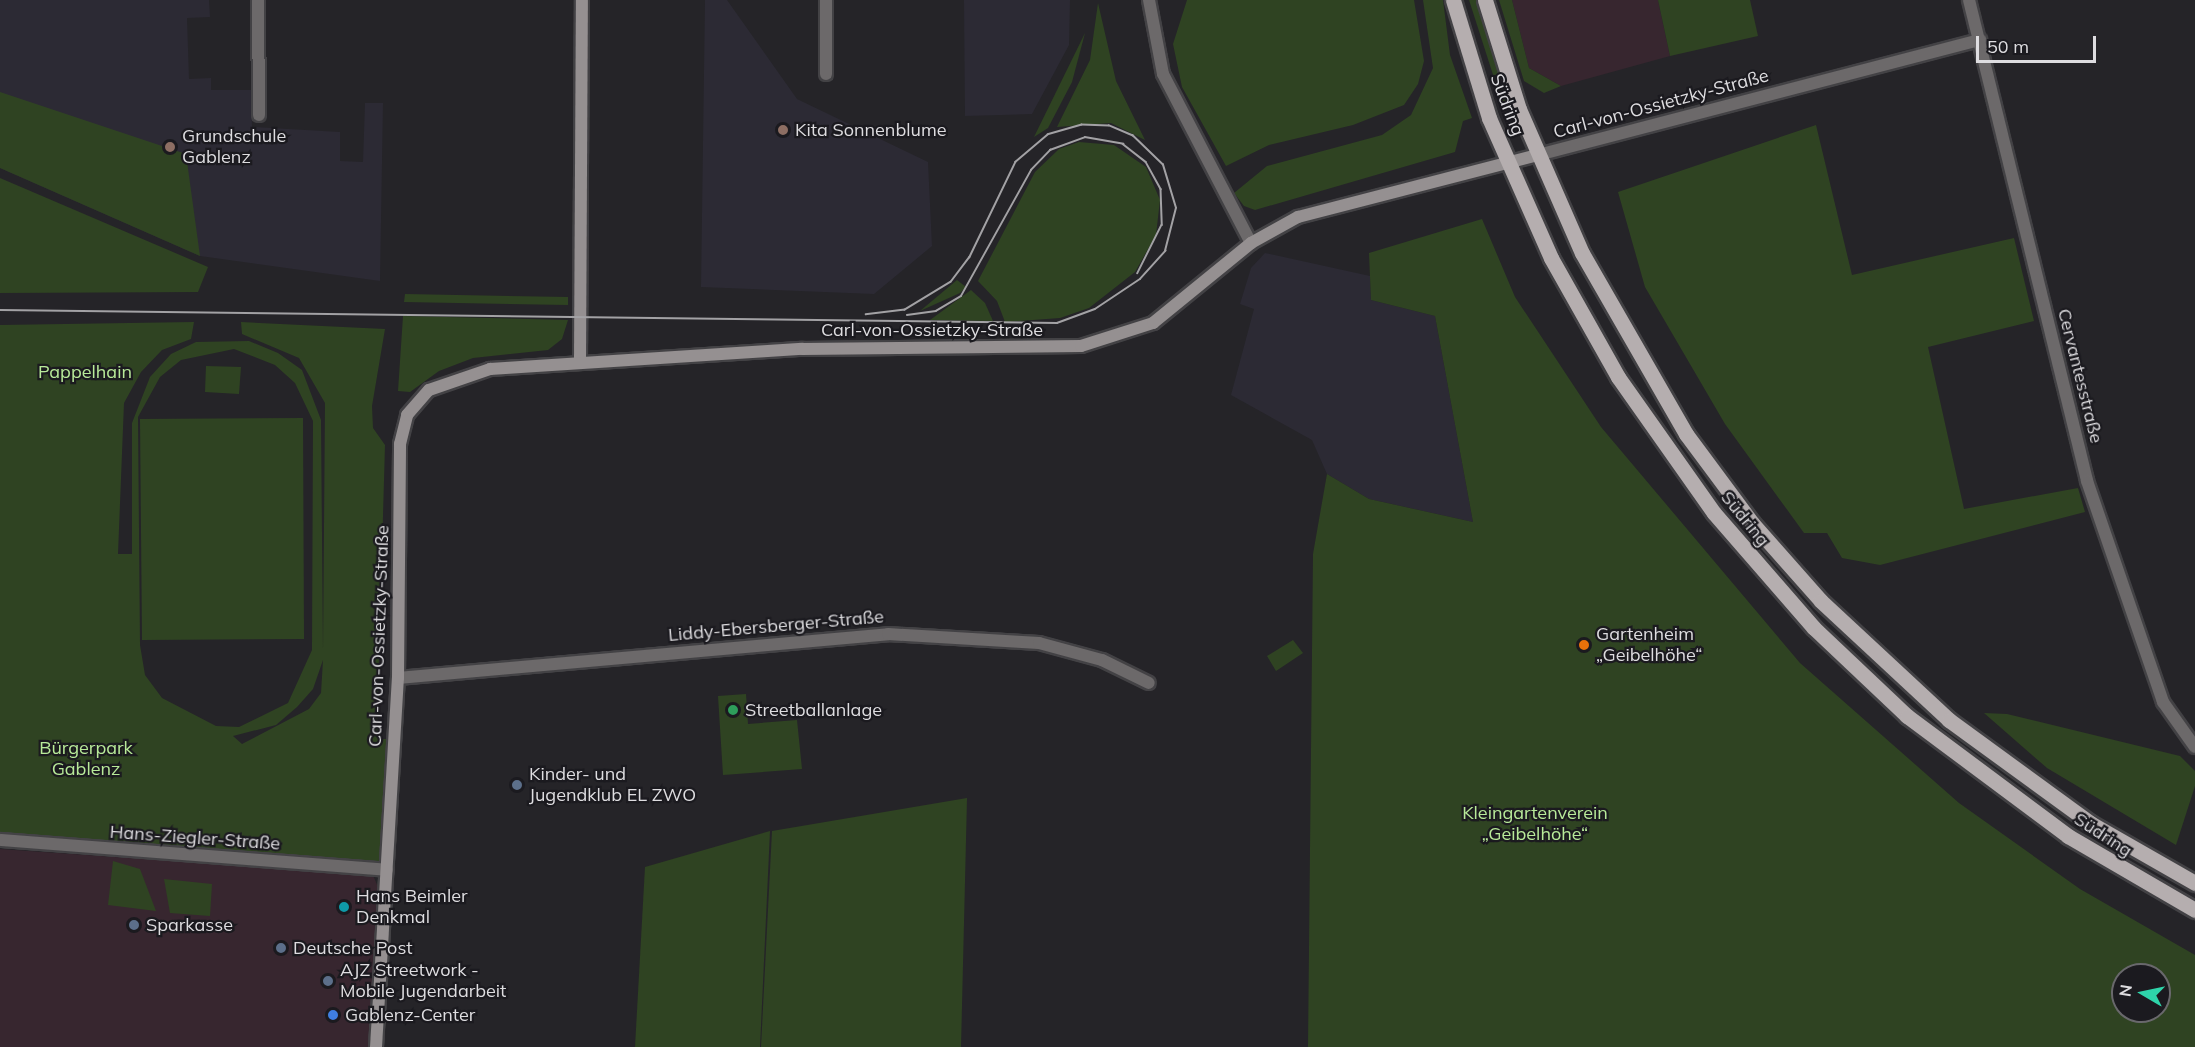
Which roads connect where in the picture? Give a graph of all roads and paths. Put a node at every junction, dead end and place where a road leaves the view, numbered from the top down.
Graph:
1 (258, 0) edge
2 (582, 0) edge
3 (826, 0) edge
4 (1149, 0) edge
5 (1453, 0) edge
6 (1485, 0) edge
7 (1969, 0) edge
8 (1980, 40) junction
9 (826, 74) dead end
10 (258, 115) dead end
11 (1538, 155) junction
12 (1509, 162) junction
13 (1251, 243) junction
14 (580, 363) junction
15 (398, 678) junction
16 (1149, 683) dead end
17 (2195, 747) edge
18 (0, 840) edge
19 (387, 870) junction
20 (2195, 883) edge
21 (2195, 910) edge
22 (376, 1047) edge

1 - 10 street
2 - 14 street
3 - 9 street
4 - 13 street
5 - 12 main road, Südring
6 - 11 main road, Südring
7 - 8 street, Cervantesstraße
8 - 11 street, Carl-von-Ossietzky-Straße
8 - 17 street, Cervantesstraße
11 - 12 street, Carl-von-Ossietzky-Straße
11 - 20 main road, Südring
12 - 13 street, Carl-von-Ossietzky-Straße
12 - 21 main road, Südring
13 - 14 street, Carl-von-Ossietzky-Straße
14 - 15 street, Carl-von-Ossietzky-Straße
15 - 16 street, Liddy-Ebersberger-Straße
15 - 19 street, Carl-von-Ossietzky-Straße
18 - 19 street, Hans-Ziegler-Straße
19 - 22 street, Carl-von-Ossietzky-Straße

